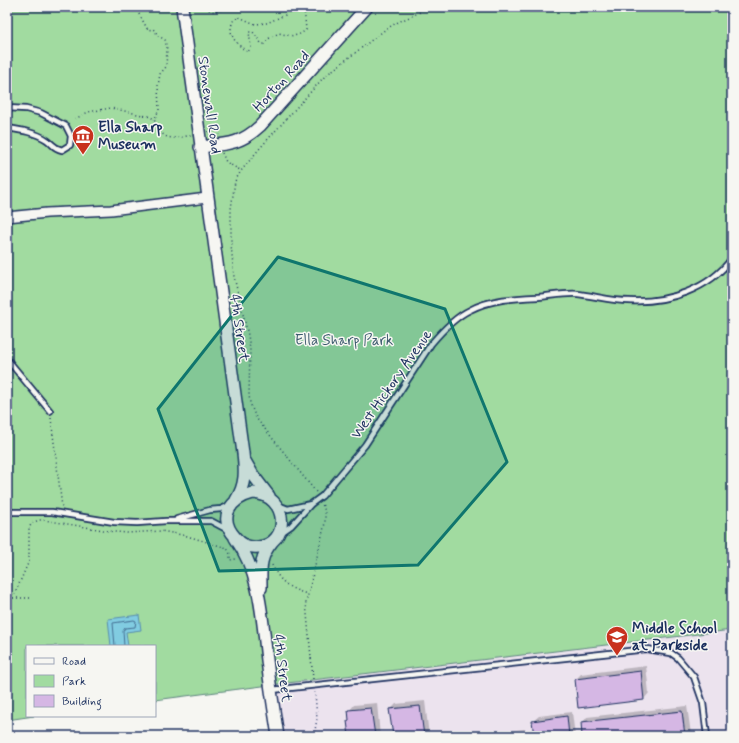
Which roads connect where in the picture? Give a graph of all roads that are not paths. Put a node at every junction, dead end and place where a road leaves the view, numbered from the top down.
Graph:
1 (182, 7) edge
2 (367, 7) edge
3 (7, 108) edge
4 (7, 128) edge
5 (200, 147) junction
6 (208, 202) junction
7 (7, 217) edge
8 (732, 258) edge
9 (7, 359) edge
10 (50, 411) dead end
11 (243, 453) junction
12 (235, 501) junction
13 (275, 502) junction
14 (311, 504) junction
15 (7, 512) edge
16 (166, 521) junction
17 (234, 535) junction
18 (275, 539) junction
19 (261, 604) junction
20 (270, 690) junction
21 (278, 736) edge
22 (707, 736) edge

1 - 5 street, Stonewall Road
2 - 5 street, Horton Road
3 - 4 lane
5 - 6 street, Stonewall Road
6 - 7 street
6 - 11 street, 4th Street
8 - 14 lane, West Hickory Avenue
9 - 10 lane
11 - 12 street, 4th Street
11 - 13 street, 4th Street
12 - 13 street
12 - 16 lane
12 - 17 street
13 - 14 lane, West Hickory Avenue
13 - 18 street
14 - 18 lane, West Hickory Avenue
15 - 16 lane
16 - 17 lane
17 - 18 street
17 - 19 street, 4th Street
18 - 19 street, 4th Street
19 - 20 street, 4th Street
20 - 21 street, 4th Street
20 - 22 lane

